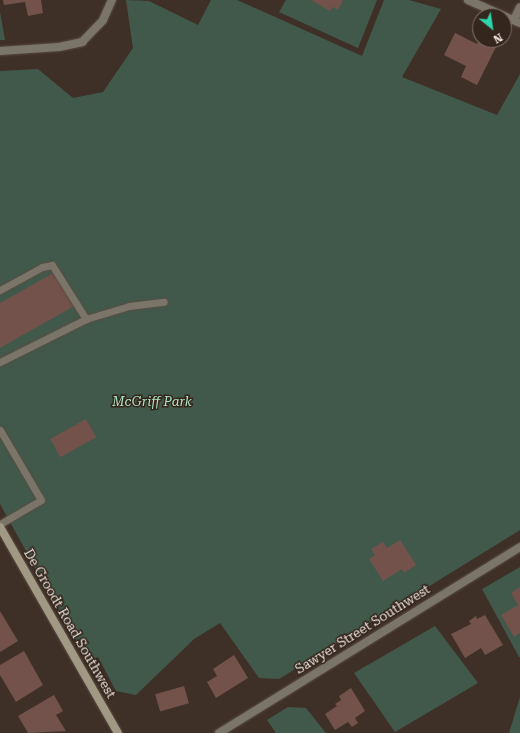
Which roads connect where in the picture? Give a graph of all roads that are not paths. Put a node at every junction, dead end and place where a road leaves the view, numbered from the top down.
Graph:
1 (112, 0) edge
2 (468, 0) edge
3 (520, 7) edge
4 (517, 22) edge
5 (0, 50) edge
6 (0, 290) edge
7 (164, 302) dead end
8 (86, 319) junction
9 (0, 362) edge
10 (0, 430) edge
11 (0, 524) edge
12 (0, 527) edge
13 (520, 547) edge
14 (118, 733) edge
15 (219, 733) edge

1 - 5 street
2 - 4 street
3 - 4 street
6 - 8 lane
7 - 8 lane
8 - 9 lane
10 - 11 lane
12 - 14 street, De Groodt Road Southwest
13 - 15 street, Sawyer Street Southwest

